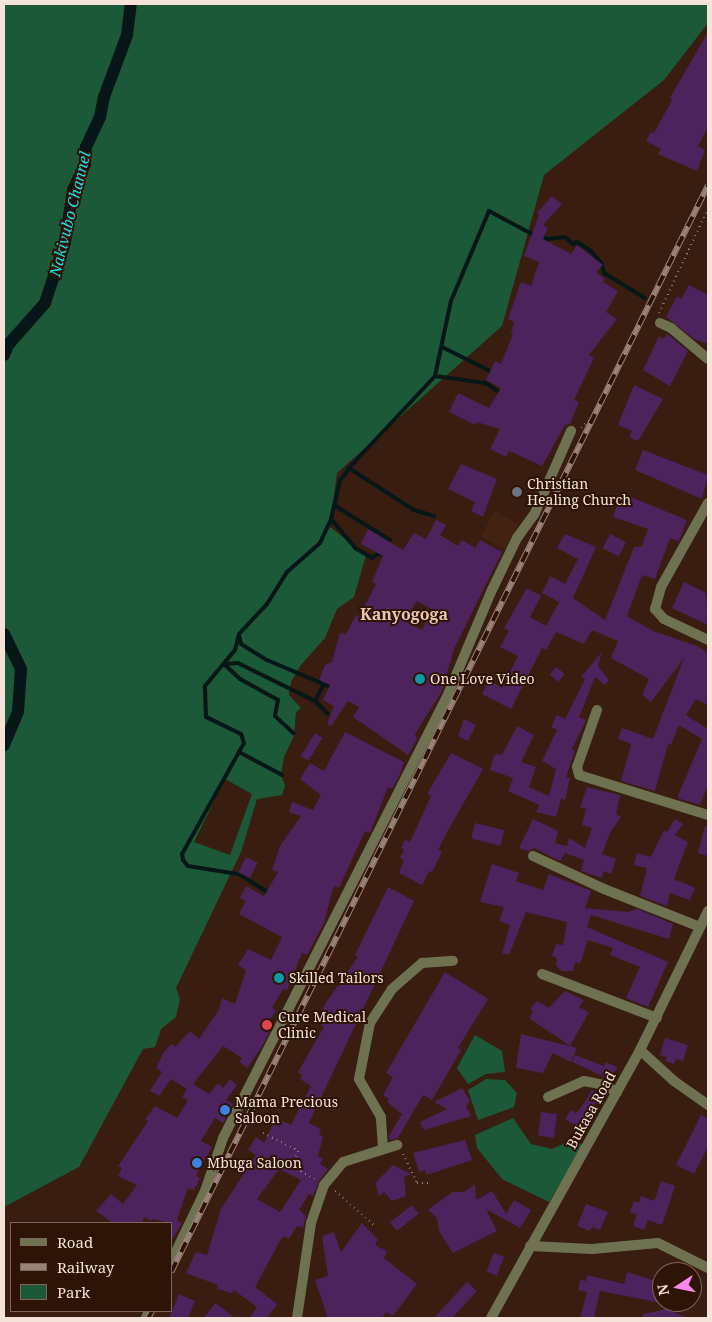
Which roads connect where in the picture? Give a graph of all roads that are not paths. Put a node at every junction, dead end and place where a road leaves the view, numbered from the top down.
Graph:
1 (658, 320) road end
2 (708, 359) edge
3 (571, 431) road end
4 (708, 503) edge
5 (708, 640) edge
6 (597, 710) dead end
7 (708, 815) edge
8 (533, 856) dead end
9 (708, 911) edge
10 (700, 927) junction
11 (453, 961) dead end
12 (542, 974) dead end
13 (658, 1018) junction
14 (640, 1050) junction
15 (617, 1092) junction
16 (548, 1097) dead end
17 (708, 1105) edge
18 (397, 1145) road end
19 (383, 1148) junction
20 (530, 1246) junction
21 (172, 1260) edge
22 (708, 1268) edge
23 (296, 1318) edge
24 (490, 1318) edge

1 - 2 street
3 - 21 street
4 - 5 street
6 - 7 street
8 - 10 street
9 - 10 street, Bukasa Road
10 - 13 street, Bukasa Road
11 - 19 street
12 - 13 street
13 - 14 street, Bukasa Road
14 - 15 street, Bukasa Road
14 - 17 street
15 - 16 street
15 - 20 street, Bukasa Road
18 - 19 street
19 - 23 street
20 - 22 street
20 - 24 street, Bukasa Road

